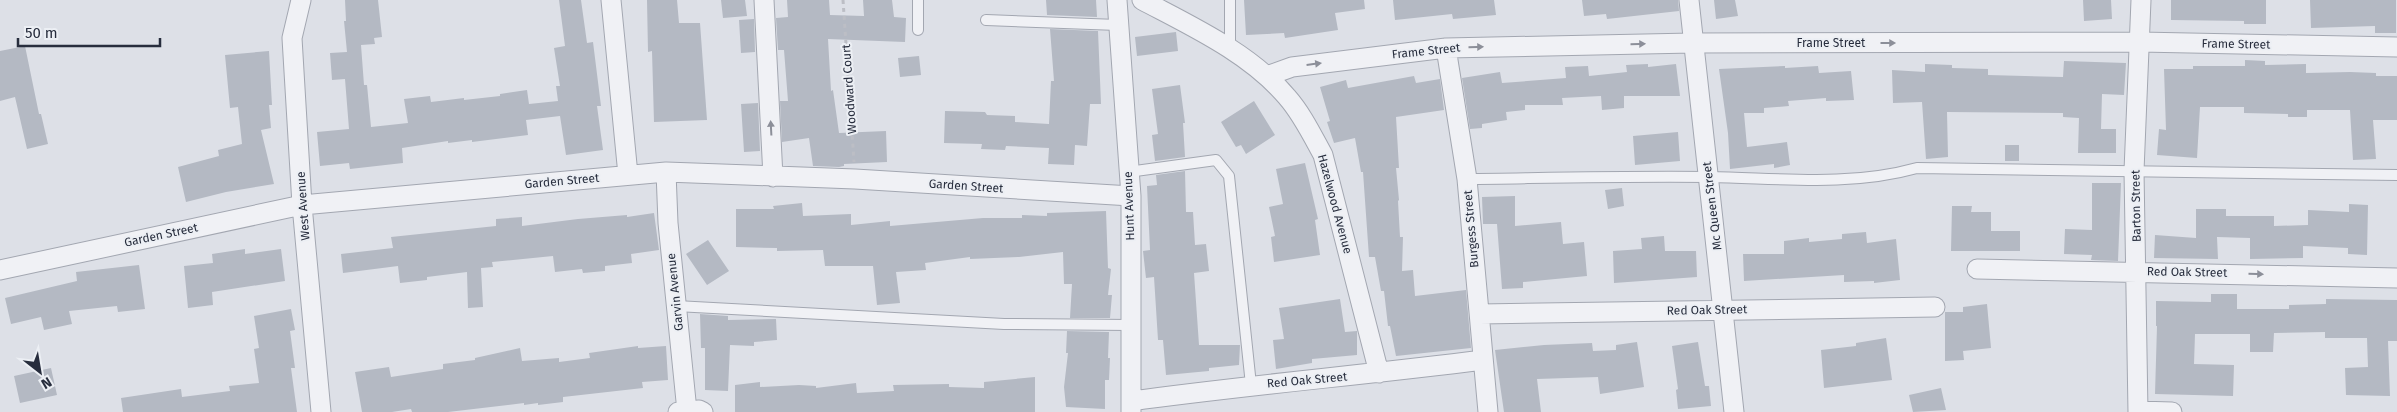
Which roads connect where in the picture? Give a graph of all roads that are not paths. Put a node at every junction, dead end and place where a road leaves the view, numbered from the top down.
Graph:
1 (301, 0) edge
2 (611, 0) edge
3 (764, 0) edge
4 (918, 0) edge
5 (1116, 0) edge
6 (1142, 0) edge
7 (1230, 0) edge
8 (1689, 0) edge
9 (2141, 0) edge
10 (986, 20) dead end
11 (1118, 25) junction
12 (918, 30) dead end
13 (2140, 42) junction
14 (1692, 43) junction
15 (2397, 47) edge
16 (1446, 48) junction
17 (1230, 50) junction
18 (1268, 76) junction
19 (2134, 171) junction
20 (666, 172) junction
21 (1128, 172) junction
22 (628, 175) junction
23 (2397, 175) edge
24 (773, 176) junction
25 (1708, 177) junction
26 (1467, 179) junction
27 (1131, 196) junction
28 (302, 205) junction
29 (1977, 269) dead end
30 (0, 270) edge
31 (2138, 271) junction
32 (2397, 278) edge
33 (676, 306) junction
34 (1935, 307) dead end
35 (1724, 310) junction
36 (1480, 314) junction
37 (1131, 325) junction
38 (1482, 360) junction
39 (1379, 373) junction
40 (1251, 385) junction
41 (1131, 407) edge
42 (2138, 411) edge
43 (321, 412) edge
44 (689, 412) edge
45 (1488, 412) edge
46 (1734, 412) edge
47 (2172, 412) edge

1 - 28 street, West Avenue
2 - 22 street
24 -> 3 street
4 - 12 lane
5 - 11 street, Hunt Avenue
6 - 17 street, Hazelwood Avenue
7 - 17 lane
8 - 14 street, Mc Queen Street
9 - 13 street, Barton Street
10 - 11 lane
11 - 21 street, Hunt Avenue
14 -> 13 street, Frame Street
13 - 15 street, Frame Street
13 - 19 street, Barton Street
16 -> 14 street, Frame Street
14 - 25 street, Mc Queen Street
18 -> 16 street, Frame Street
16 - 26 street, Burgess Street
17 - 18 street, Hazelwood Avenue
18 - 39 street, Hazelwood Avenue
19 - 23 lane
19 - 25 lane
19 - 31 street, Barton Street
20 - 22 street, Garden Street
20 - 24 street, Garden Street
20 - 33 street, Garvin Avenue
21 - 27 street, Hunt Avenue
21 - 40 lane
22 - 28 street, Garden Street
24 - 27 street, Garden Street
25 - 26 lane
25 - 35 street, Mc Queen Street
26 - 36 street, Burgess Street
27 - 37 street, Hunt Avenue
28 - 30 street, Garden Street
28 - 43 street, West Avenue
29 - 31 street, Red Oak Street
31 -> 32 street, Red Oak Street
31 - 42 street, Barton Street
33 - 37 lane
33 - 44 street, Garvin Avenue
34 - 35 street, Red Oak Street
35 - 36 street, Red Oak Street
35 - 46 street, Mc Queen Street
36 - 38 street, Burgess Street
37 - 41 street, Hunt Avenue
38 - 39 street, Red Oak Street
38 - 45 street, Burgess Street
39 - 40 street, Red Oak Street
40 - 41 street, Red Oak Street
42 - 47 street

